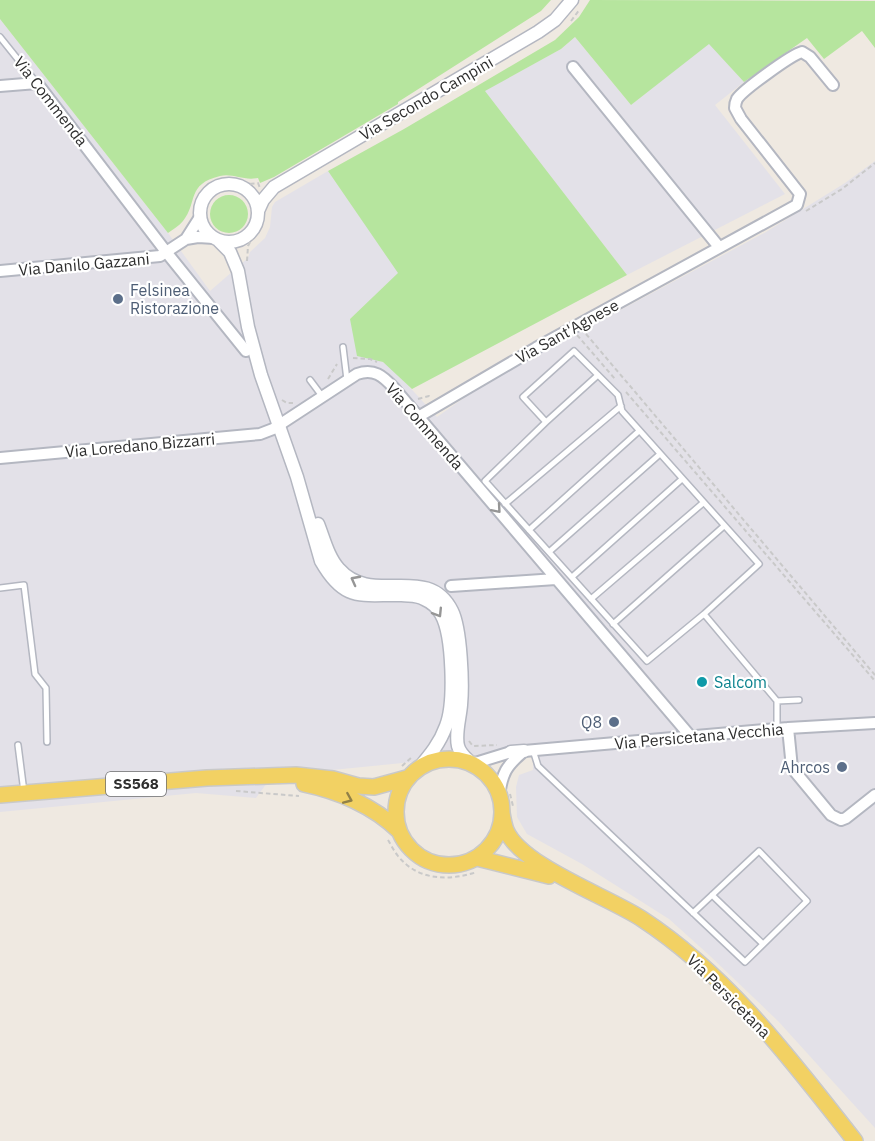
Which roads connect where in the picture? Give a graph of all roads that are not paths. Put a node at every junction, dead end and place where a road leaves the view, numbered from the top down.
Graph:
1 (572, 0) edge
2 (0, 37) edge
3 (573, 67) dead end
4 (37, 83) junction
5 (833, 85) dead end
6 (0, 86) edge
7 (239, 186) junction
8 (274, 187) junction
9 (260, 214) junction
10 (198, 215) junction
11 (248, 235) junction
12 (186, 239) junction
13 (217, 239) junction
14 (719, 247) junction
15 (167, 253) junction
16 (0, 271) edge
17 (238, 271) junction
18 (344, 347) dead end
19 (246, 351) dead end
20 (598, 375) junction
21 (310, 380) dead end
22 (347, 380) junction
23 (322, 396) junction
24 (621, 406) junction
25 (418, 417) junction
26 (546, 422) junction
27 (279, 425) junction
28 (639, 431) junction
29 (660, 454) junction
30 (0, 458) edge
31 (297, 477) junction
32 (682, 479) junction
33 (703, 502) junction
34 (506, 504) junction
35 (724, 526) junction
36 (529, 530) junction
37 (549, 552) junction
38 (572, 577) junction
39 (556, 579) junction
40 (450, 586) dead end
41 (0, 588) edge
42 (591, 599) junction
43 (704, 614) junction
44 (613, 624) junction
45 (800, 700) dead end
46 (777, 701) junction
47 (875, 723) edge
48 (783, 728) junction
49 (691, 736) junction
50 (47, 742) dead end
51 (18, 745) dead end
52 (523, 751) junction
53 (472, 764) junction
54 (413, 773) junction
55 (272, 776) junction
56 (504, 791) junction
57 (24, 794) junction
58 (0, 795) edge
59 (875, 795) edge
60 (508, 813) junction
61 (394, 836) junction
62 (478, 864) junction
63 (575, 884) junction
64 (712, 895) junction
65 (693, 913) junction
66 (763, 944) junction
67 (855, 1141) edge

1 - 8 street, Via Secondo Campini
2 - 4 lane, Via Commenda
3 - 14 street
4 - 6 street
4 - 15 street, Via Commenda
5 - 14 street, Via Sant'Agnese
7 - 8 street
7 - 9 street
7 - 10 street
8 - 9 street, Via Secondo Campini
9 - 11 street
10 - 12 street
10 - 13 street
11 - 13 street
11 - 17 street
12 - 13 street
12 - 15 street
13 - 17 street
14 - 25 street, Via Sant'Agnese
15 - 16 street, Via Danilo Gazzani
15 - 19 street, Via Commenda
17 - 27 street
18 - 22 lane
20 - 24 lane
20 - 26 lane
20 - 26 lane
21 - 23 lane
22 - 23 street, Via Commenda
22 - 25 street, Via Commenda
23 - 27 street, Via Commenda
24 - 28 lane
24 - 34 lane
25 -> 39 street, Via Commenda
26 - 34 lane
27 - 30 street, Via Loredano Bizzarri
27 - 31 street
28 - 29 lane
28 - 36 lane
29 - 32 lane
29 - 37 lane
53 -> 31 street
31 -> 54 street
32 - 33 lane
32 - 38 lane
33 - 35 lane
33 - 42 lane
34 - 36 lane
35 - 43 lane
35 - 44 lane
36 - 37 lane
37 - 38 lane
38 - 42 lane
39 - 40 street
39 - 49 street, Via Commenda
41 - 50 lane
42 - 44 lane
43 - 44 lane
43 - 46 lane
45 - 46 lane
46 - 48 lane
47 - 48 street, Via Persicetana Vecchia
48 - 49 street, Via Persicetana Vecchia
48 - 59 street
49 - 52 street, Via Persicetana Vecchia
51 - 57 lane
52 - 53 street, Via Persicetana Vecchia
52 - 56 street
52 - 65 lane
53 - 54 main road
53 - 56 main road
54 - 55 main road, SS568
54 - 61 main road
55 - 57 main road, SS568
55 -> 61 main road, SS568
56 - 60 main road, Via Persicetana
57 - 58 main road, SS568
60 - 62 main road
60 - 63 main road, Via Persicetana
61 - 62 main road
62 - 63 main road, Via Persicetana
63 - 67 main road, Via Persicetana
64 - 65 lane
64 - 66 lane
64 - 66 lane
65 - 66 lane

